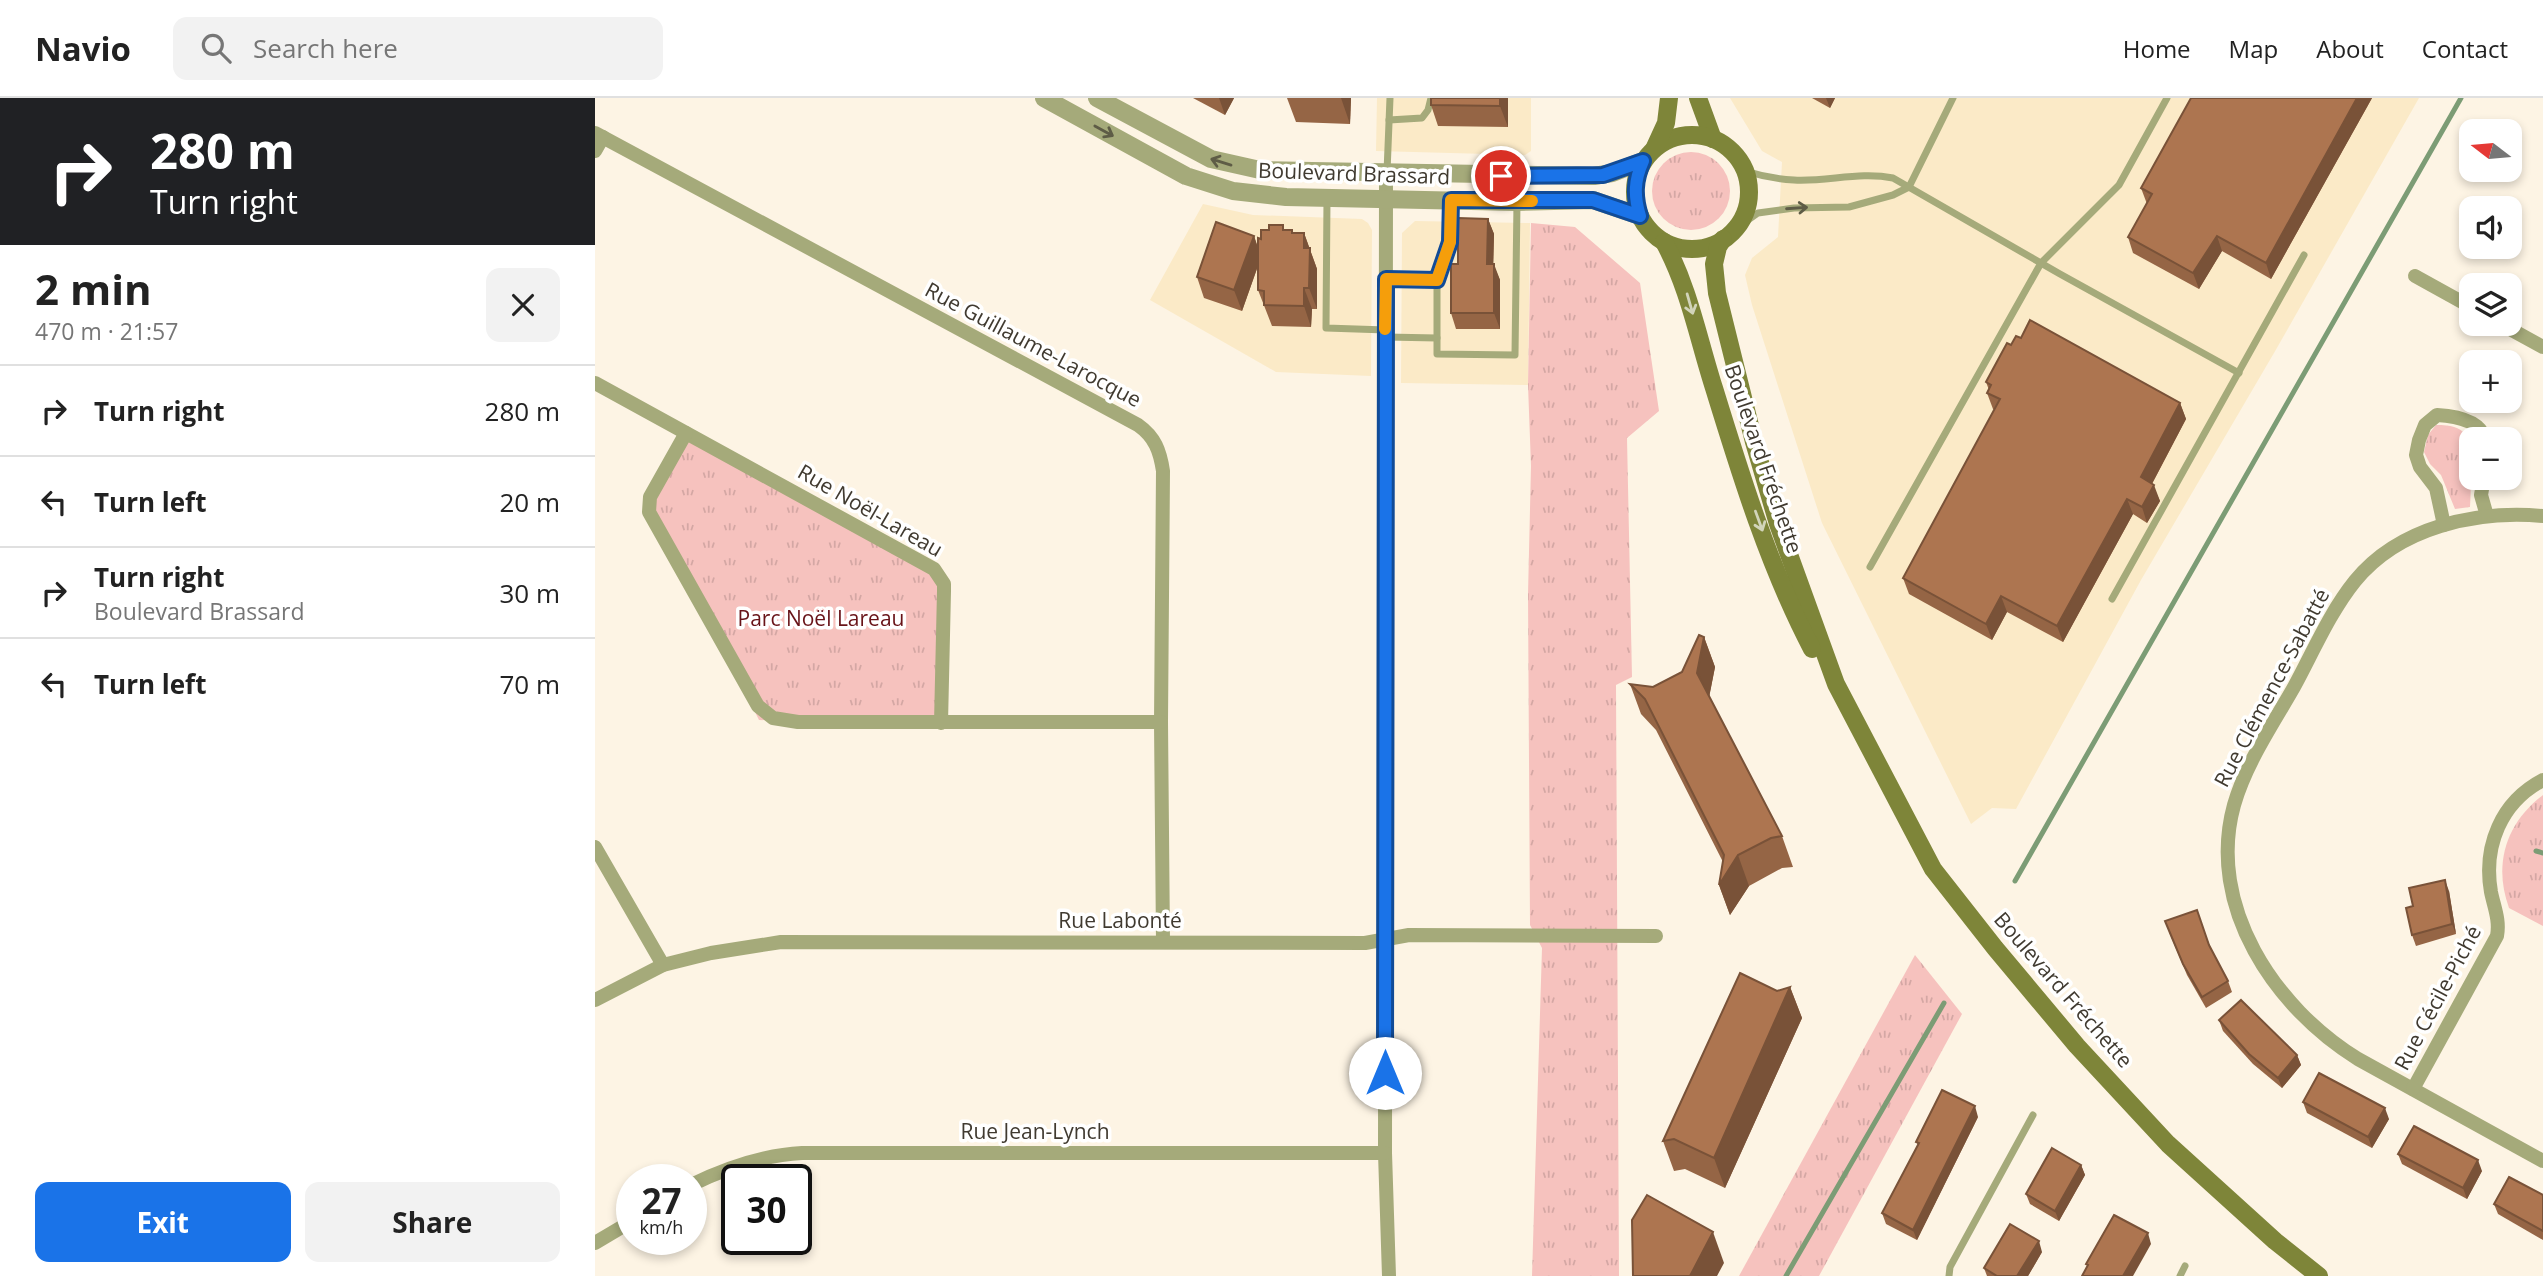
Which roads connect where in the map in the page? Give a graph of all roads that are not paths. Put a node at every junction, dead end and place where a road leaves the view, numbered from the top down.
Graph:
1 (1044, 98) edge
2 (1097, 98) edge
3 (1390, 98) edge
4 (1431, 98) edge
5 (1669, 98) edge
6 (1698, 98) edge
7 (1953, 98) edge
8 (2167, 98) edge
9 (1389, 120) junction
10 (599, 135) edge
11 (1713, 139) junction
12 (595, 151) edge
13 (1648, 156) junction
14 (1745, 171) junction
15 (1387, 173) junction
16 (1909, 187) junction
17 (1327, 198) junction
18 (1386, 199) junction
19 (1451, 200) junction
20 (1517, 202) junction
21 (1640, 216) junction
22 (1729, 234) junction
23 (1664, 242) junction
24 (2304, 255) dead end
25 (2041, 263) junction
26 (2415, 276) dead end
27 (1386, 279) junction
28 (1437, 280) junction
29 (2459, 300) edge
30 (1386, 334) junction
31 (2522, 336) edge
32 (1437, 338) junction
33 (2543, 347) edge
34 (2239, 373) junction
35 (595, 383) edge
36 (2476, 427) edge
37 (686, 433) junction
38 (2482, 490) edge
39 (2487, 516) junction
40 (2543, 516) edge
41 (2444, 524) junction
42 (1870, 567) dead end
43 (2112, 599) dead end
44 (1836, 684) junction
45 (1161, 722) junction
46 (941, 723) junction
47 (2543, 780) edge
48 (595, 847) edge
49 (1656, 936) dead end
50 (1386, 939) junction
51 (1163, 941) junction
52 (663, 965) junction
53 (595, 1000) edge
54 (2413, 1089) junction
55 (2033, 1115) dead end
56 (1385, 1153) junction
57 (2543, 1161) edge
58 (707, 1178) edge
59 (616, 1230) edge
60 (595, 1242) edge
61 (2185, 1266) dead end
62 (1389, 1276) edge
63 (1949, 1276) edge
64 (2180, 1276) edge
65 (2319, 1276) edge

1 -> 17 street, Boulevard Brassard
15 -> 2 street, Boulevard Brassard
3 - 9 lane
4 - 9 lane
5 - 13 main road
6 - 11 main road
7 - 16 lane
8 - 25 lane
9 - 15 lane
10 - 12 street
10 - 45 street, Rue Guillaume-Larocque
11 - 13 main road
11 - 14 main road
13 - 15 street, Boulevard Brassard
13 - 21 main road
14 - 16 lane
14 - 22 main road
15 - 18 street
22 -> 16 lane
16 - 25 lane
17 - 18 street, Boulevard Brassard
17 - 30 lane
18 - 19 street, Boulevard Brassard
18 - 27 street
19 - 20 street, Boulevard Brassard
19 - 28 lane
20 - 21 street, Boulevard Brassard
20 - 32 lane
21 - 23 main road
22 - 23 main road
22 - 44 main road, Boulevard Fréchette
23 -> 44 main road, Boulevard Fréchette
24 - 34 lane
25 - 34 lane
25 - 42 lane
26 - 29 street
27 - 28 lane
27 - 30 street
28 - 32 lane
30 - 32 lane
30 - 50 street
31 - 33 street
34 - 43 lane
35 - 37 street, Rue Noël-Lareau
36 - 41 street
37 - 46 street, Rue Noël-Lareau
37 - 46 street
38 - 39 street
39 - 40 street, Rue Clémence-Sabatté
39 - 41 street, Rue Clémence-Sabatté
41 - 54 street, Rue Clémence-Sabatté
44 - 65 main road, Boulevard Fréchette
45 - 46 street
45 - 51 street, Rue Guillaume-Larocque
47 - 54 street, Rue Cécile-Piché
48 - 52 street
49 - 50 street, Rue Labonté
50 - 51 street, Rue Labonté
50 - 56 street
51 - 52 street, Rue Labonté
52 - 53 street, Rue Labonté
54 - 57 street, Rue Clémence-Sabatté
55 - 63 lane
56 - 58 street, Rue Jean-Lynch
56 - 62 street
59 - 60 street
61 - 64 lane

